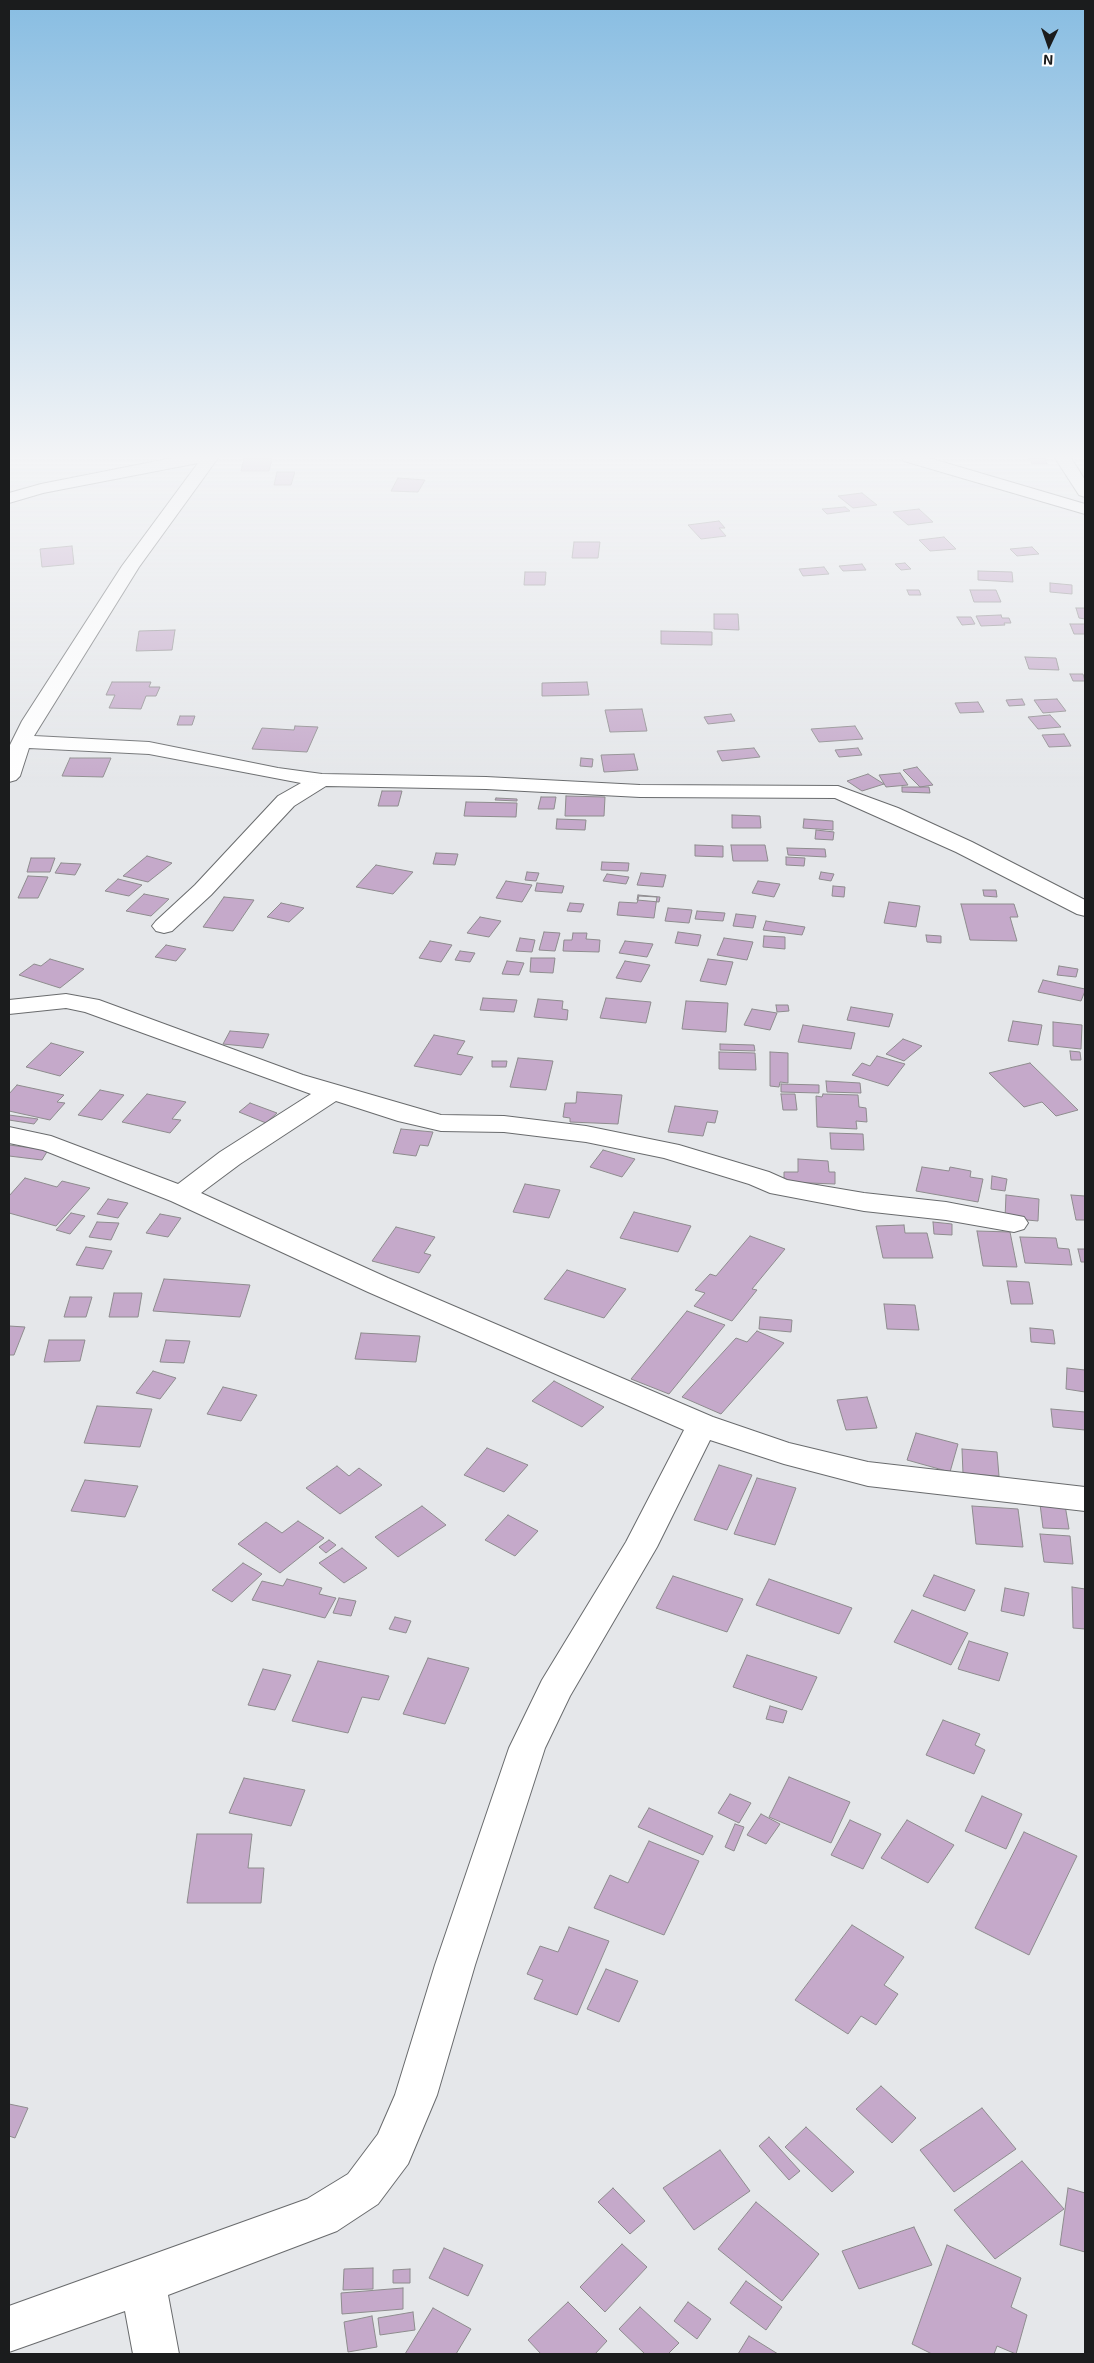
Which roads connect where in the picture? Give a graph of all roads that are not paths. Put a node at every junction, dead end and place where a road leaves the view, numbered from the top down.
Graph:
1 (130, 568) edge
2 (21, 741) junction
3 (9, 776) edge
4 (322, 780) junction
5 (1085, 909) edge
6 (164, 926) dead end
7 (9, 1007) edge
8 (332, 1092) junction
9 (9, 1135) edge
10 (181, 1195) junction
11 (1014, 1223) dead end
12 (702, 1425) junction
13 (1085, 1499) edge
14 (143, 2282) junction
15 (9, 2329) edge
16 (156, 2354) edge

1 - 2 street
2 - 3 street
2 - 4 street
4 - 5 street
4 - 6 street
7 - 8 street
8 - 10 street
8 - 11 street
9 - 10 street
10 - 12 street
12 - 13 street
12 - 14 street
14 - 15 street
14 - 16 street

